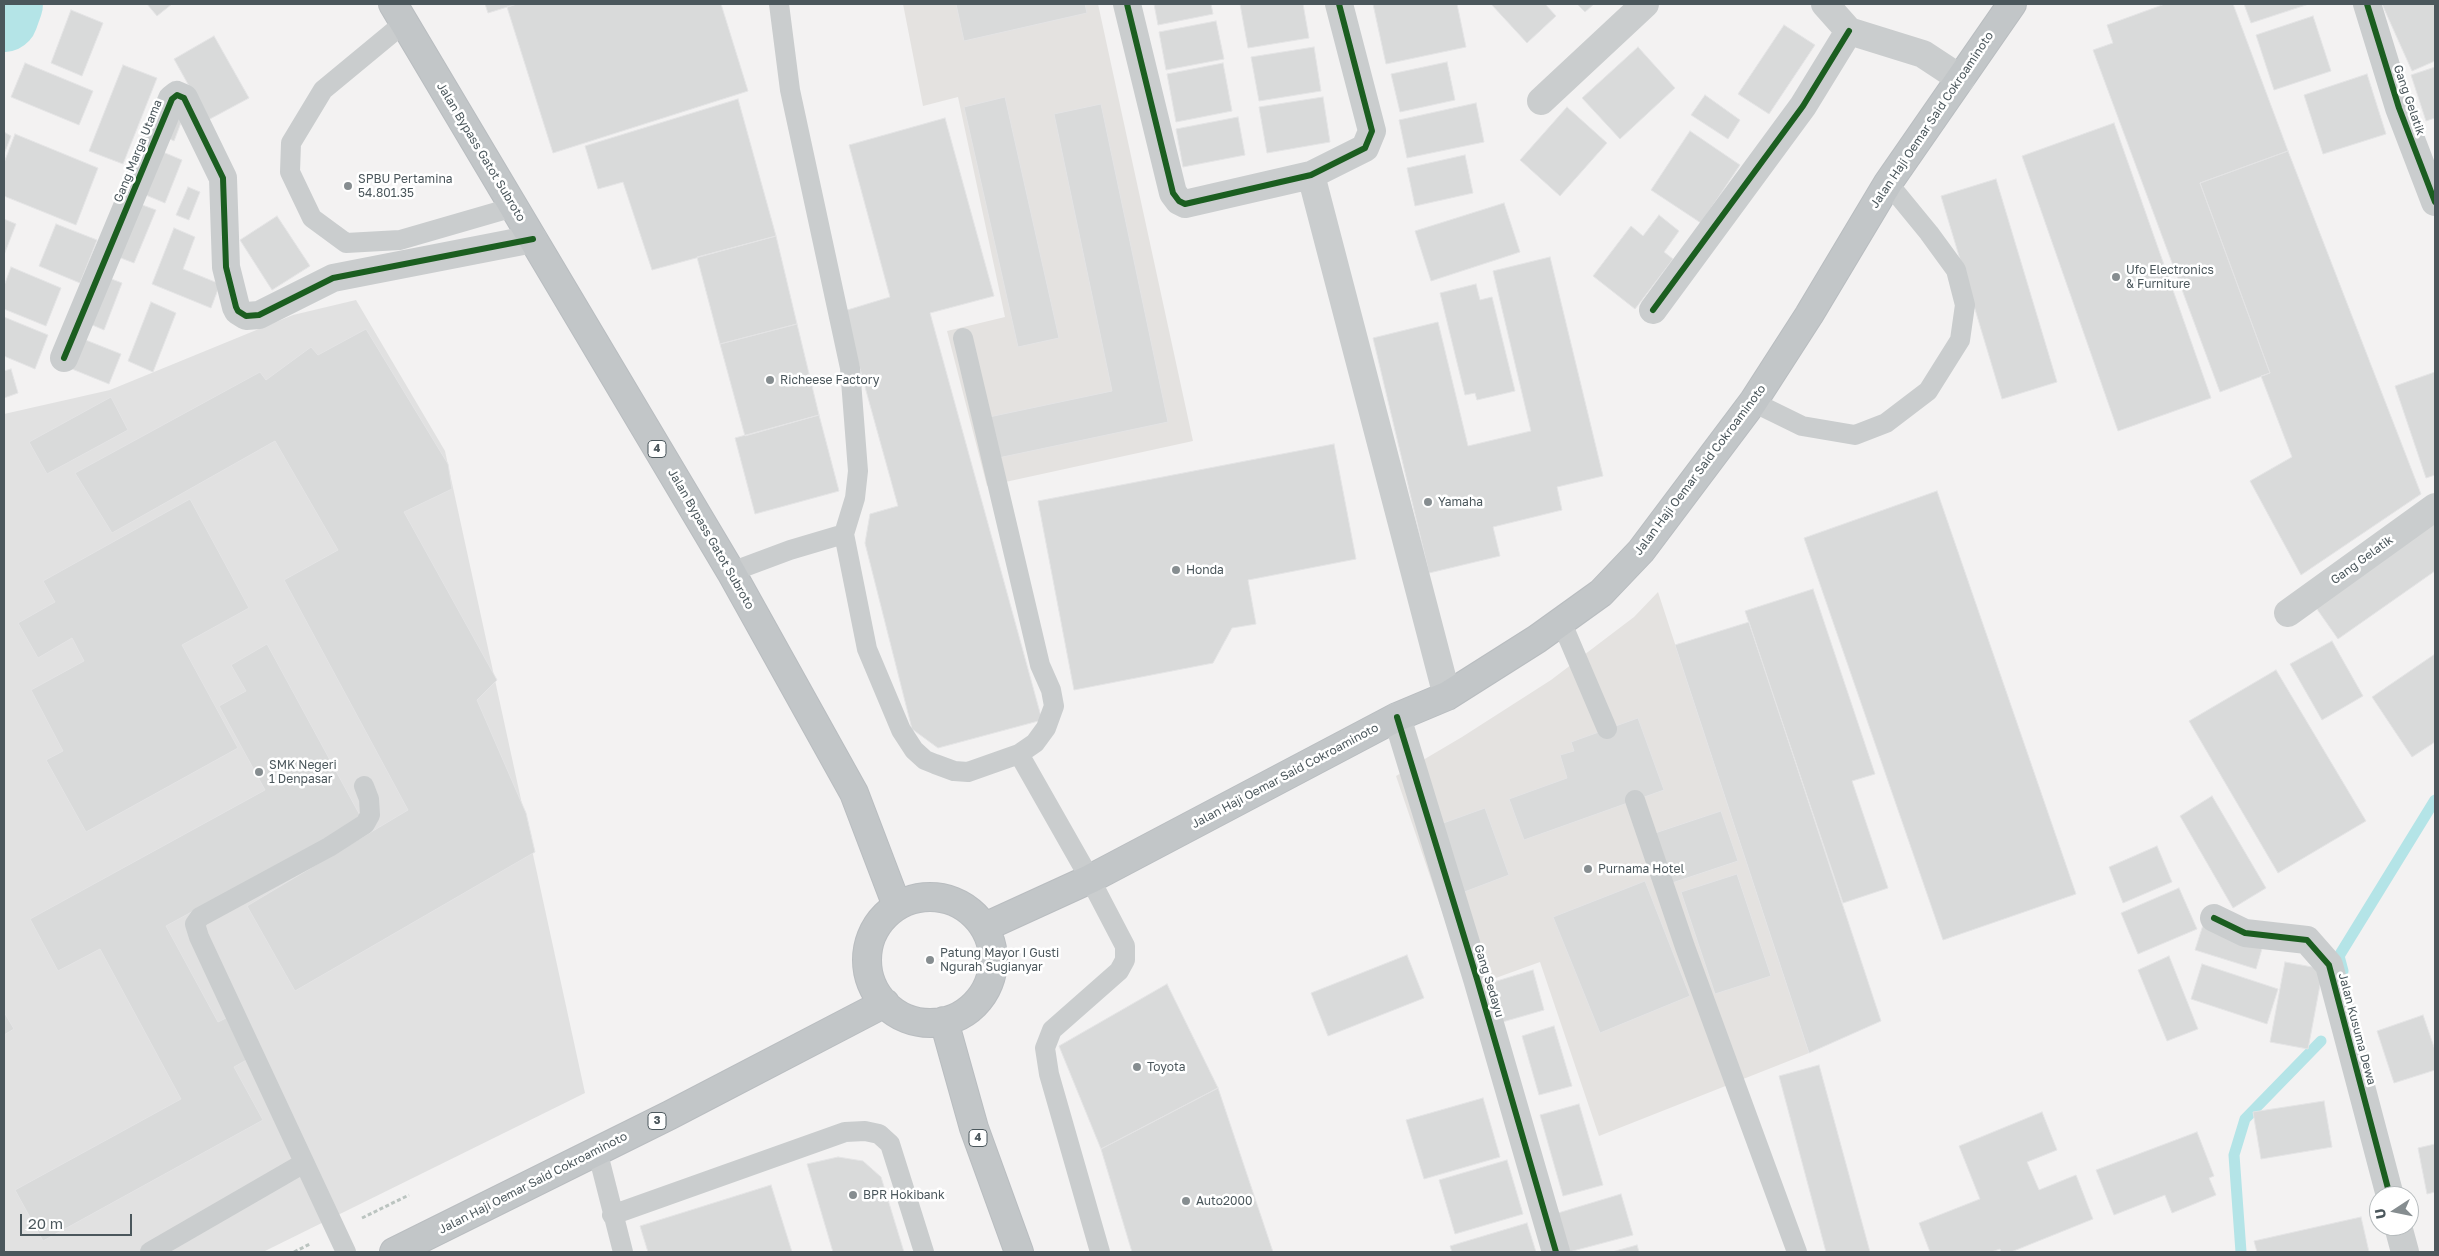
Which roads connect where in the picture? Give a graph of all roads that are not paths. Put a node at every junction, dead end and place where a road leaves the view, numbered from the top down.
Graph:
1 (779, 4) edge
2 (1127, 4) edge
3 (1339, 4) edge
4 (1645, 4) edge
5 (1825, 4) edge
6 (2012, 4) edge
7 (2367, 4) edge
8 (399, 13) edge
9 (1848, 31) junction
10 (1961, 79) junction
11 (1541, 101) dead end
12 (1311, 175) junction
13 (1888, 183) junction
14 (2435, 202) edge
15 (514, 207) junction
16 (533, 239) junction
17 (1653, 310) dead end
18 (963, 338) dead end
19 (64, 358) dead end
20 (1753, 402) junction
21 (2435, 507) edge
22 (844, 534) junction
23 (731, 572) junction
24 (2288, 613) dead end
25 (1561, 621) junction
26 (1447, 696) junction
27 (1396, 717) junction
28 (1607, 729) dead end
29 (1019, 754) junction
30 (364, 786) dead end
31 (1636, 800) dead end
32 (1090, 879) junction
33 (896, 906) junction
34 (2214, 918) dead end
35 (984, 928) junction
36 (885, 1003) junction
37 (944, 1021) junction
38 (597, 1150) junction
39 (304, 1163) junction
40 (2387, 1186) edge
41 (612, 1215) junction
42 (2401, 1236) edge
43 (403, 1250) edge
44 (150, 1252) edge
45 (346, 1252) edge
46 (623, 1252) edge
47 (924, 1252) edge
48 (1019, 1252) edge
49 (1100, 1252) edge
50 (1556, 1252) edge
51 (1797, 1252) edge
52 (2405, 1252) edge

1 - 22 lane
2 - 12 street
3 - 12 street
4 - 11 street
5 - 9 street
6 - 10 highway, Jalan Haji Oemar Said Cokroaminoto
7 - 14 street, Gang Gelatik
8 - 15 highway, Jalan Bypass Gatot Subroto / 4
8 - 15 lane
9 - 10 street
9 - 17 street
10 - 13 highway, Jalan Haji Oemar Said Cokroaminoto
12 - 26 street
13 - 20 highway, Jalan Haji Oemar Said Cokroaminoto
13 - 20 lane
15 - 16 highway, Jalan Bypass Gatot Subroto / 4
16 - 19 street, Gang Marga Utama
16 - 23 highway, Jalan Bypass Gatot Subroto / 4
18 - 29 lane
20 - 25 highway, Jalan Haji Oemar Said Cokroaminoto
21 - 24 street, Gang Gelatik
22 - 23 lane
22 - 29 lane
23 - 33 highway, Jalan Bypass Gatot Subroto / 4
25 - 26 highway, Jalan Haji Oemar Said Cokroaminoto
25 - 28 lane
26 - 27 highway, Jalan Haji Oemar Said Cokroaminoto
27 - 32 highway, Jalan Haji Oemar Said Cokroaminoto
27 - 50 street, Gang Sedayu
29 - 32 lane
30 - 39 lane
31 - 51 lane
32 - 35 highway, Jalan Haji Oemar Said Cokroaminoto
32 - 49 lane
33 - 35 highway
33 - 36 highway
34 - 40 street, Jalan Kusuma Dewa
35 - 37 highway
36 - 37 highway
36 - 38 highway, Jalan Haji Oemar Said Cokroaminoto / 3
37 - 48 highway, 4
38 - 41 lane
38 - 43 highway, Jalan Haji Oemar Said Cokroaminoto / 3
39 - 44 lane
39 - 45 lane
41 - 46 lane
41 - 47 lane
42 - 52 street

